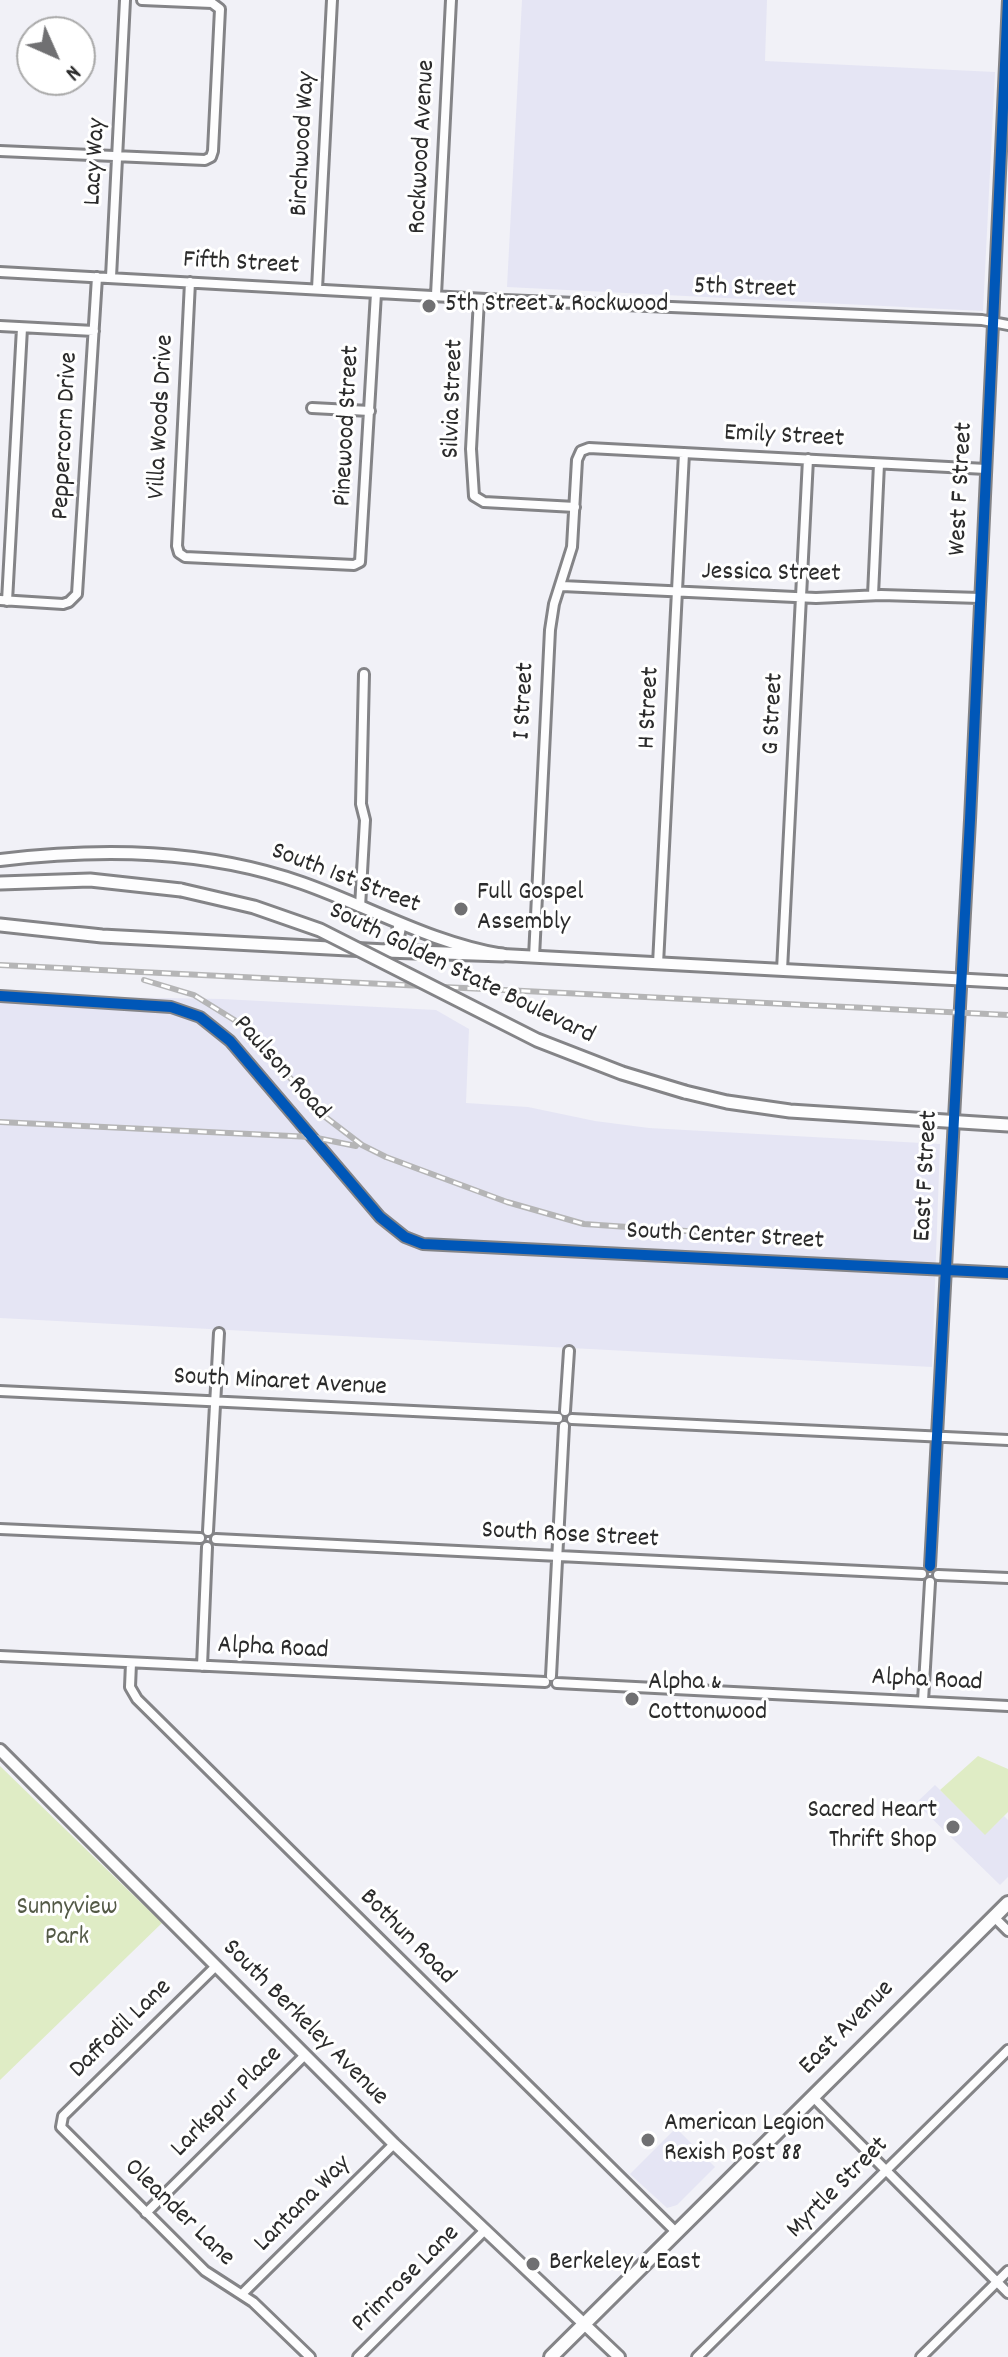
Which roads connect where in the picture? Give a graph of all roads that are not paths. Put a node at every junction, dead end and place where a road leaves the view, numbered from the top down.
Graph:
1 (125, 0) edge
2 (142, 0) edge
3 (332, 0) edge
4 (451, 0) edge
5 (1008, 0) edge
6 (0, 151) edge
7 (117, 157) junction
8 (0, 272) edge
9 (97, 277) junction
10 (111, 277) junction
11 (190, 282) junction
12 (317, 289) junction
13 (376, 293) junction
14 (436, 295) junction
15 (479, 299) junction
16 (993, 322) junction
17 (1008, 325) edge
18 (0, 326) edge
19 (22, 328) junction
20 (94, 331) junction
21 (312, 408) dead end
22 (370, 411) junction
23 (581, 451) joint
24 (684, 453) junction
25 (808, 459) junction
26 (879, 464) junction
27 (986, 469) junction
28 (575, 507) junction
29 (360, 562) joint
30 (562, 586) junction
31 (676, 592) junction
32 (873, 595) junction
33 (801, 598) junction
34 (980, 598) junction
35 (4, 601) edge
36 (364, 674) dead end
37 (0, 860) edge
38 (0, 883) edge
39 (360, 907) junction
40 (0, 925) edge
41 (400, 925) junction
42 (386, 951) junction
43 (503, 955) junction
44 (534, 957) junction
45 (658, 964) junction
46 (782, 970) junction
47 (961, 980) junction
48 (1008, 982) edge
49 (0, 996) edge
50 (953, 1122) junction
51 (1008, 1125) edge
52 (441, 1246) joint
53 (945, 1270) junction
54 (1008, 1273) edge
55 (219, 1333) dead end
56 (569, 1351) dead end
57 (0, 1391) edge
58 (215, 1401) junction
59 (562, 1418) junction
60 (937, 1437) junction
61 (1008, 1440) edge
62 (0, 1529) edge
63 (208, 1531) junction
64 (200, 1538) junction
65 (216, 1539) junction
66 (207, 1547) junction
67 (558, 1556) junction
68 (930, 1566) junction
69 (922, 1574) junction
70 (938, 1575) junction
71 (1008, 1578) edge
72 (930, 1582) junction
73 (0, 1656) edge
74 (131, 1663) junction
75 (202, 1666) junction
76 (551, 1680) junction
77 (923, 1701) junction
78 (1008, 1706) edge
79 (0, 1750) edge
80 (1008, 1903) edge
81 (994, 1917) junction
82 (1008, 1931) edge
83 (215, 1967) junction
84 (1008, 2050) edge
85 (305, 2055) junction
86 (812, 2096) junction
87 (60, 2124) joint
88 (394, 2144) junction
89 (886, 2171) junction
90 (146, 2213) junction
91 (484, 2231) junction
92 (675, 2231) junction
93 (1008, 2271) edge
94 (997, 2282) junction
95 (1008, 2293) edge
96 (242, 2294) junction
97 (583, 2324) junction
98 (310, 2357) edge
99 (358, 2357) edge
100 (551, 2357) edge
101 (619, 2357) edge
102 (697, 2357) edge
103 (921, 2357) edge

1 - 7 street, Lacy Way
2 - 7 street
3 - 12 street, Birchwood Way
4 - 14 street, Rockwood Avenue
5 - 16 street, West F Street
6 - 7 street
7 - 10 street, Lacy Way
8 - 9 street, Fifth Street
9 - 10 street, Fifth Street
9 - 20 street, Peppercorn Drive
10 - 11 street, Fifth Street
11 - 12 street, Fifth Street
11 - 29 street, Villa Woods Drive
12 - 13 street, Fifth Street
13 - 14 street, Fifth Street
13 - 22 street, Pinewood Street
14 - 15 street, Fifth Street
15 - 16 street, 5th Street
15 - 28 street, Silvia Street
16 - 17 street, 5th Street
16 - 27 street, West F Street
18 - 19 street
19 - 20 street
19 - 35 street
20 - 35 street, Peppercorn Drive
21 - 22 street
22 - 29 street, Pinewood Street
23 - 24 street, Emily Street
23 - 28 street, I Street
24 - 25 street, Emily Street
24 - 31 street, H Street
25 - 26 street, Emily Street
25 - 33 street, G Street
26 - 27 street, Emily Street
26 - 32 street
27 - 34 street, West F Street
28 - 30 street, I Street
30 - 31 street, Jessica Street
30 - 44 street, I Street
31 - 33 street, Jessica Street
31 - 45 street, H Street
32 - 33 street, Jessica Street
32 - 34 street, Jessica Street
33 - 46 street, G Street
34 - 47 street, West F Street
36 - 39 street
37 - 39 street, South 1st Street
38 - 50 main road, South Golden State Boulevard, bridge
39 - 41 street, South 1st Street
40 - 42 main road
41 - 42 main road
41 - 43 street, South 1st Street
42 - 43 main road
43 - 44 street, South 1st Street
44 - 45 street, South 1st Street
45 - 46 street, South 1st Street
46 - 47 street, South 1st Street
47 - 48 street, South 1st Street
47 - 50 street, East F Street
49 - 52 street, Paulson Road
50 - 51 main road, South Golden State Boulevard
50 - 53 street, East F Street
52 - 53 street, South Center Street
53 - 54 street, South Center Street
53 - 60 street, East F Street
55 - 58 street
56 - 59 street
57 - 58 street, South Minaret Avenue
58 - 59 street, South Minaret Avenue
58 - 63 street
59 - 60 street
59 - 67 street
60 - 61 street
60 - 68 street, East F Street
62 - 64 street
63 - 64 street
63 - 65 street
64 - 66 street
65 - 66 street
65 - 67 street, South Rose Street
66 - 75 street
67 - 69 street, South Rose Street
67 - 76 street
68 - 69 street
68 - 70 street
69 - 72 street
70 - 71 street
70 - 72 street
72 - 77 street
73 - 74 street, Alpha Road
74 - 75 street, Alpha Road
74 - 92 street, Bothun Road
75 - 76 street, Alpha Road
76 - 77 street, Alpha Road
77 - 78 street, Alpha Road
79 - 83 street, South Berkeley Avenue
80 - 81 main road, East Avenue
81 - 82 street
81 - 86 main road, East Avenue
83 - 85 street, South Berkeley Avenue
83 - 87 street, Daffodil Lane
84 - 89 street, Myrtle Street
85 - 88 street, South Berkeley Avenue
85 - 90 street, Larkspur Place
86 - 89 street
86 - 92 main road, East Avenue
87 - 90 street, Oleander Lane
88 - 91 street, South Berkeley Avenue
88 - 96 street, Lantana Way
89 - 94 street
89 - 102 street, Myrtle Street
90 - 96 street, Oleander Lane
91 - 97 street, South Berkeley Avenue
91 - 99 street, Primrose Lane
92 - 97 main road, East Avenue
93 - 94 street
94 - 95 street
94 - 103 street
96 - 98 street, Oleander Lane
97 - 100 main road, East Avenue
97 - 101 street, South Berkeley Avenue

